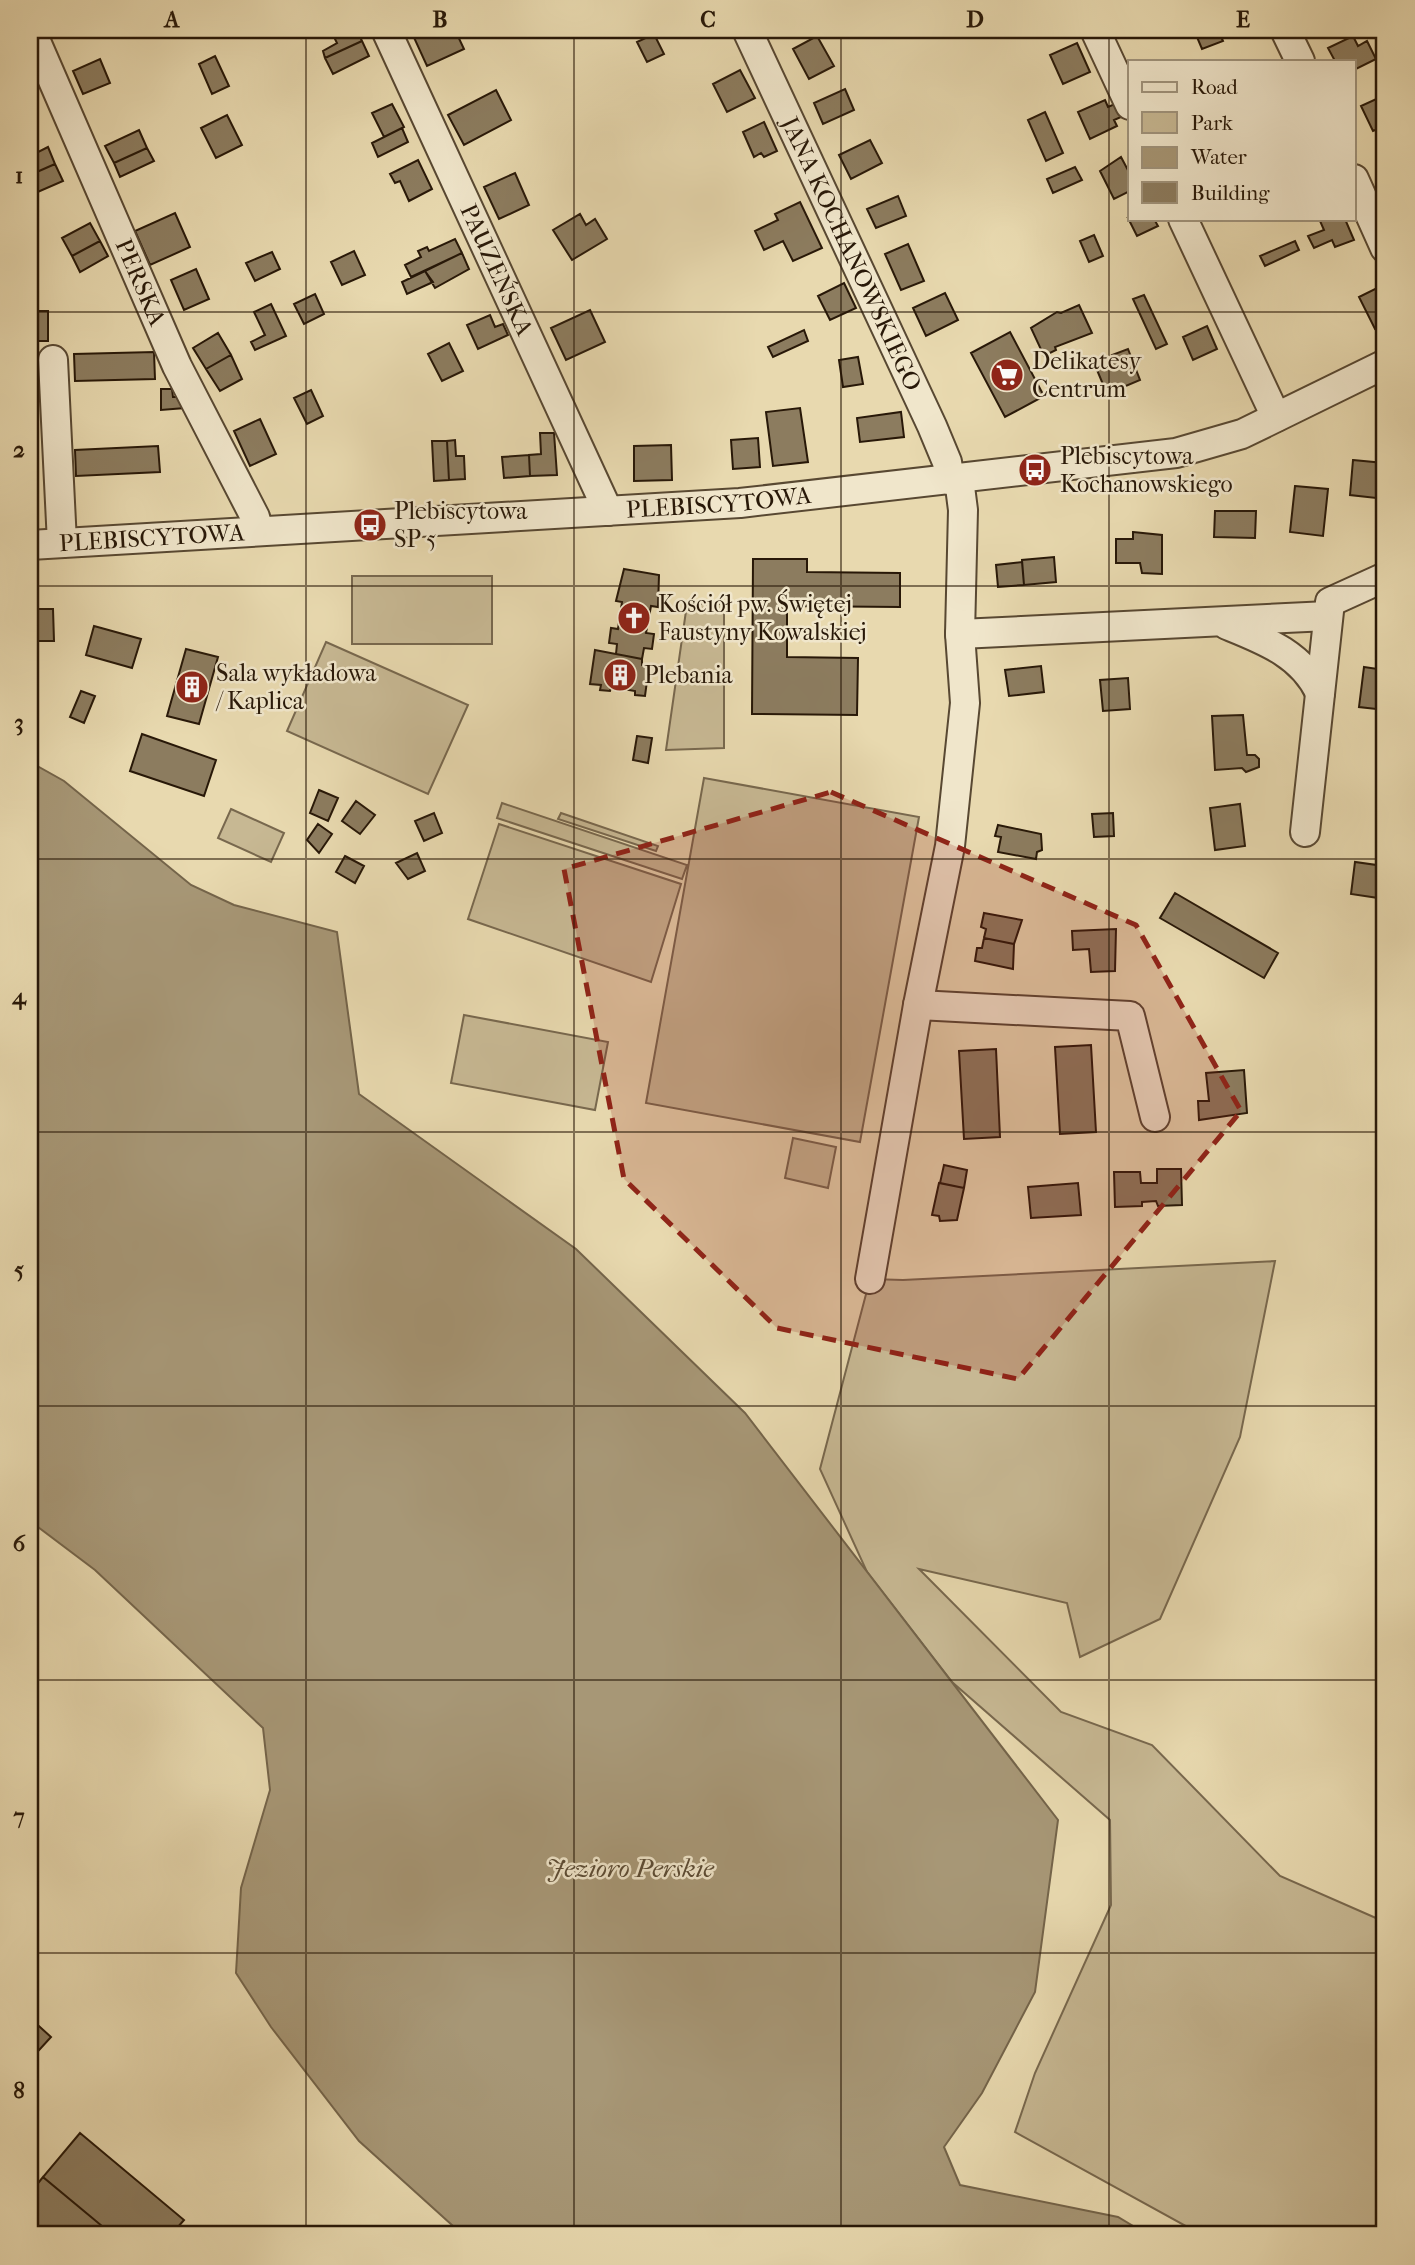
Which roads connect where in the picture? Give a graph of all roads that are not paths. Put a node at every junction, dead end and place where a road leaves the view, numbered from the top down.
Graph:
1 (31, 30) edge
2 (386, 30) edge
3 (747, 30) edge
4 (1095, 30) edge
5 (1285, 30) edge
6 (1300, 60) edge
7 (1128, 101) edge
8 (1356, 184) edge
9 (1183, 220) edge
10 (1385, 248) edge
11 (53, 360) dead end
12 (1385, 364) edge
13 (1276, 417) junction
14 (954, 480) junction
15 (608, 511) junction
16 (259, 531) junction
17 (62, 543) junction
18 (30, 545) edge
19 (1385, 577) edge
20 (1328, 616) junction
21 (1217, 621) junction
22 (960, 634) junction
23 (1320, 693) junction
24 (1305, 832) dead end
25 (918, 1005) junction
26 (1155, 1117) dead end
27 (870, 1279) dead end

1 - 16 street, PERSKA
2 - 15 street, PAUZEŃSKA
3 - 14 street, JANA KOCHANOWSKIEGO
4 - 7 street
5 - 6 street
8 - 10 street
9 - 13 street
11 - 17 street
12 - 13 street, PLEBISCYTOWA
13 - 14 street, PLEBISCYTOWA
14 - 15 street, PLEBISCYTOWA
14 - 22 street, JANA KOCHANOWSKIEGO
15 - 16 street, PLEBISCYTOWA
16 - 17 street, PLEBISCYTOWA
17 - 18 street, PLEBISCYTOWA
19 - 20 street
20 - 21 street
20 - 23 street
21 - 22 street
21 - 23 street
22 - 25 street, JANA KOCHANOWSKIEGO
23 - 24 street
25 - 26 street
25 - 27 street, JANA KOCHANOWSKIEGO

